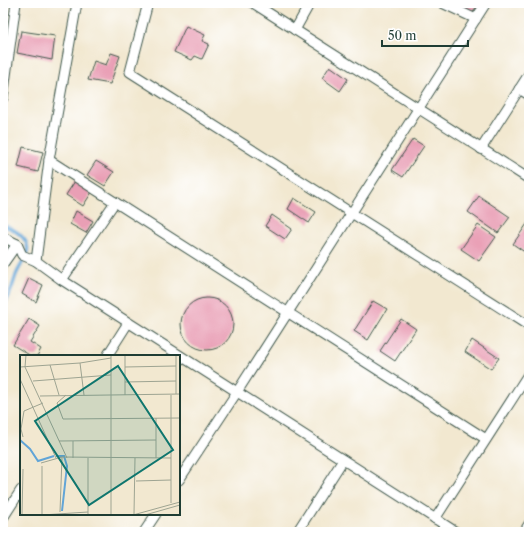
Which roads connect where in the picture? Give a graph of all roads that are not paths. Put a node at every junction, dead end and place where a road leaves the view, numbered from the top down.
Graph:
1 (16, 3) edge
2 (77, 3) edge
3 (148, 3) edge
4 (253, 3) edge
5 (310, 3) edge
6 (442, 3) edge
7 (486, 3) edge
8 (476, 20) junction
9 (295, 30) junction
10 (529, 74) edge
11 (520, 89) junction
12 (529, 95) edge
13 (3, 98) edge
14 (419, 108) junction
15 (481, 149) junction
16 (49, 160) junction
17 (529, 179) edge
18 (115, 202) junction
19 (352, 213) junction
20 (3, 237) edge
21 (17, 244) junction
22 (29, 259) junction
23 (3, 264) edge
24 (62, 280) junction
25 (288, 313) junction
26 (128, 322) junction
27 (529, 326) edge
28 (108, 355) edge
29 (180, 355) edge
30 (180, 355) edge
31 (529, 373) edge
32 (238, 392) junction
33 (486, 439) junction
34 (343, 460) junction
35 (180, 479) edge
36 (20, 492) edge
37 (155, 515) edge
38 (3, 518) edge
39 (435, 519) junction
40 (529, 524) edge
41 (144, 532) edge
42 (297, 532) edge
43 (456, 532) edge
44 (524, 532) edge

1 - 13 street
2 - 16 street
3 - 19 street
4 - 9 street
5 - 9 street
6 - 8 street
7 - 8 street
8 - 14 street
9 - 14 street
10 - 11 street
11 - 12 street
11 - 15 street
14 - 15 street
14 - 19 street
15 - 17 street
16 - 18 street
16 - 22 street
18 - 24 street
18 - 25 street
19 - 25 street
19 - 27 street
20 - 21 street
21 - 22 street
21 - 23 street
22 - 24 street
24 - 26 street
25 - 32 street
25 - 33 street
26 - 28 street
26 - 30 street
29 - 32 street
31 - 33 street
32 - 34 street
32 - 35 street
33 - 39 street
34 - 39 street
34 - 42 street
36 - 38 street
37 - 41 street
39 - 43 street
40 - 44 street

